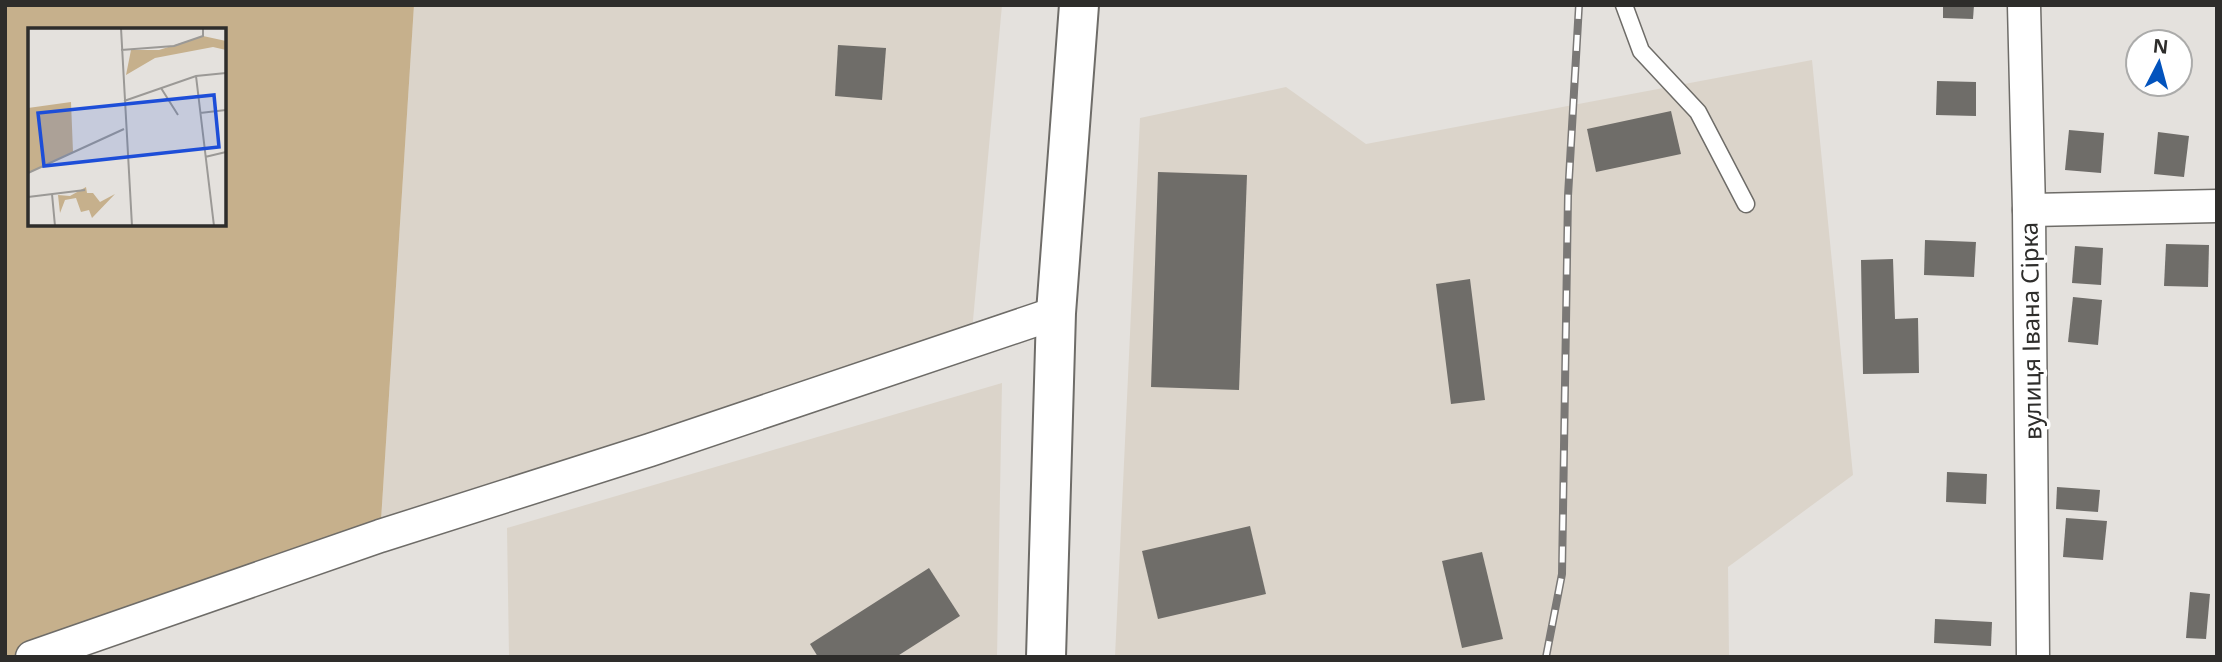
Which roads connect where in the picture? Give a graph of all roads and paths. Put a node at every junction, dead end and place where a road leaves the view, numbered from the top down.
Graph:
1 (1079, 5) edge
2 (1624, 5) edge
3 (2024, 5) edge
4 (1746, 204) dead end
5 (2217, 206) edge
6 (2029, 210) junction
7 (1056, 313) junction
8 (32, 657) edge
9 (1046, 657) edge
10 (2033, 657) edge

1 - 7 main road
2 - 4 lane
3 - 6 street, вулиця Івана Сірка
5 - 6 street
6 - 10 street, вулиця Івана Сірка
7 - 8 street
7 - 9 main road

